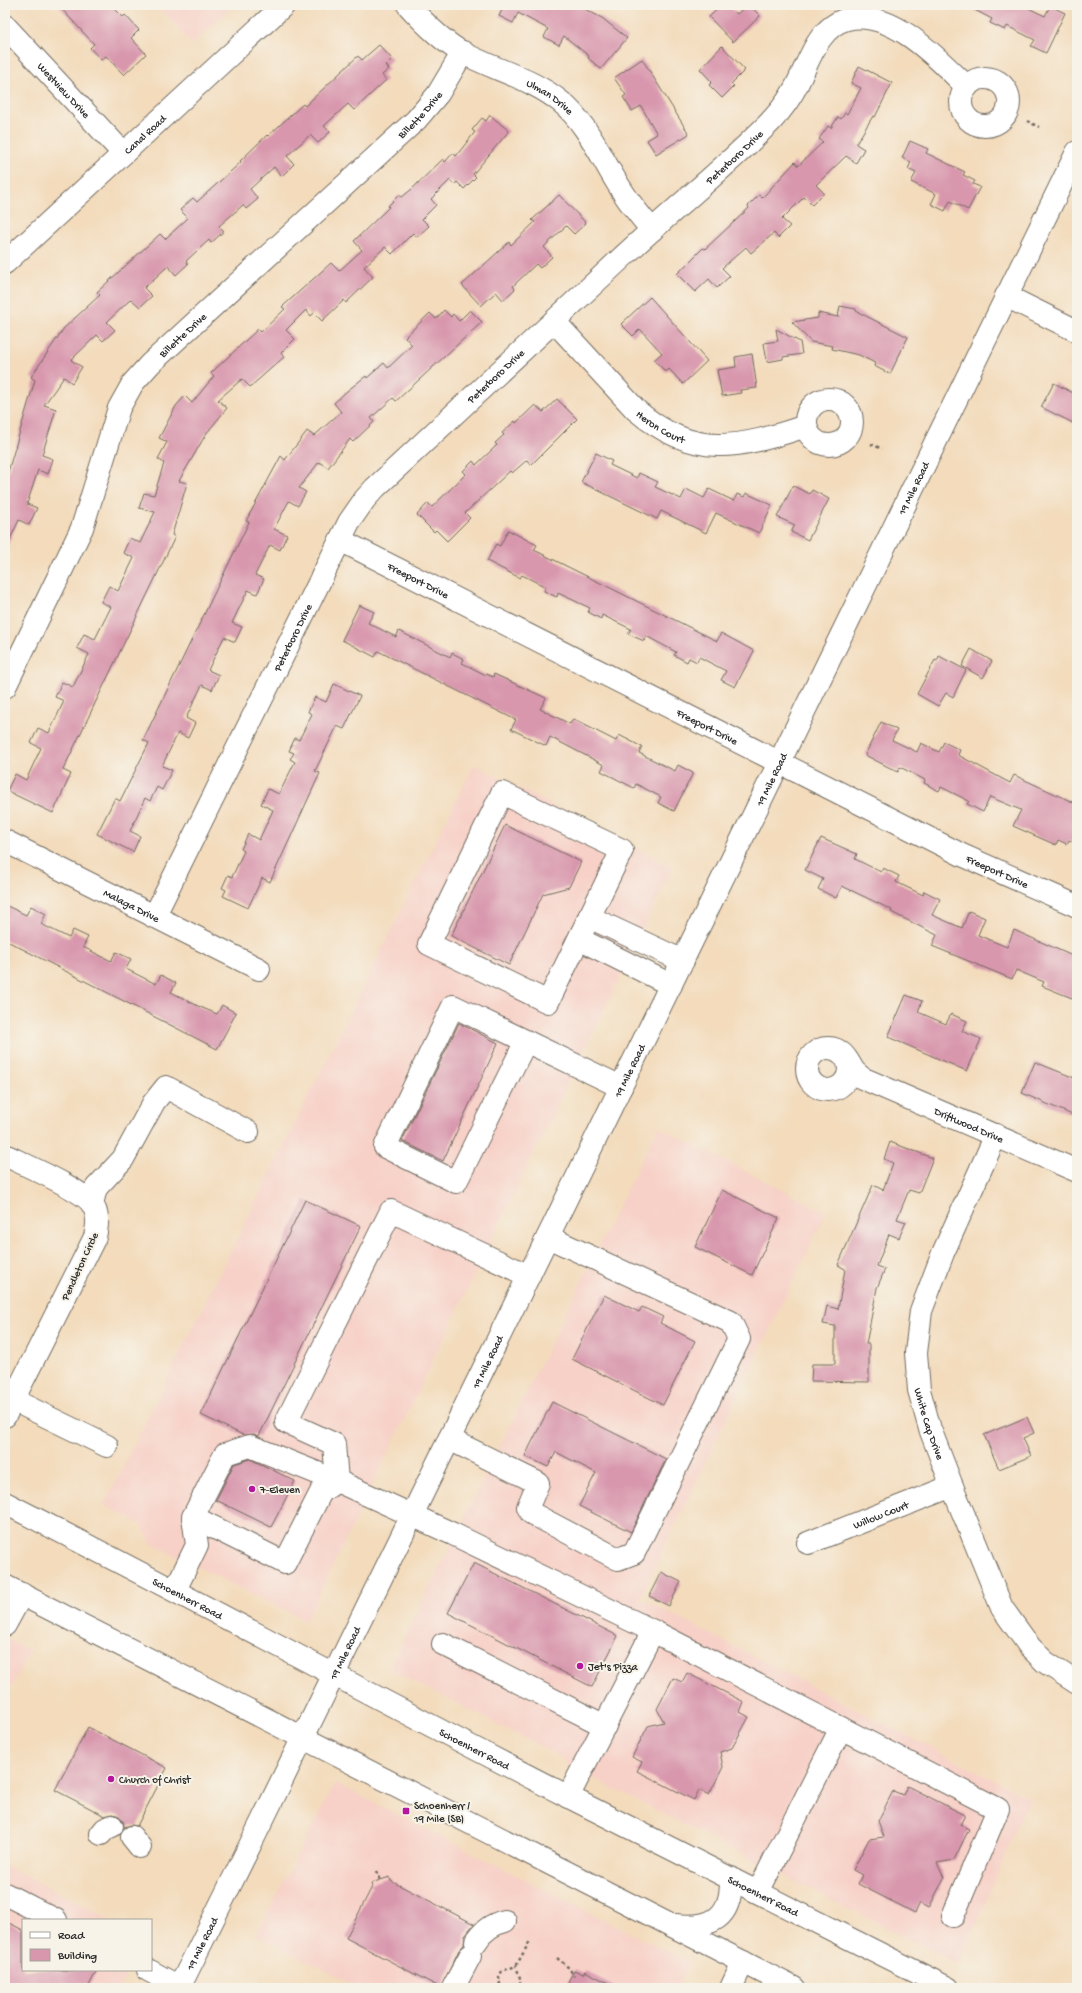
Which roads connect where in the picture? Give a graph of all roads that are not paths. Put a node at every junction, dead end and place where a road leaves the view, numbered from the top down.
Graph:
1 (284, 5) edge
2 (408, 5) edge
3 (5, 26) edge
4 (463, 52) junction
5 (967, 87) dead end
6 (1077, 152) edge
7 (123, 153) junction
8 (652, 230) junction
9 (5, 263) edge
10 (1006, 296) junction
11 (554, 321) junction
12 (1077, 330) edge
13 (806, 426) dead end
14 (340, 540) junction
15 (5, 687) edge
16 (779, 763) junction
17 (5, 841) edge
18 (1077, 906) edge
19 (154, 917) junction
20 (589, 917) junction
21 (579, 939) junction
22 (682, 961) junction
23 (259, 969) dead end
24 (671, 985) junction
25 (526, 1041) junction
26 (848, 1061) junction
27 (862, 1078) junction
28 (841, 1086) junction
29 (621, 1087) junction
30 (248, 1132) dead end
31 (996, 1135) junction
32 (5, 1155) edge
33 (1077, 1171) edge
34 (92, 1204) junction
35 (548, 1237) junction
36 (529, 1276) junction
37 (9, 1408) edge
38 (449, 1440) junction
39 (107, 1446) dead end
40 (336, 1481) junction
41 (952, 1486) junction
42 (5, 1503) edge
43 (412, 1515) junction
44 (192, 1517) junction
45 (808, 1543) dead end
46 (13, 1590) edge
47 (175, 1590) junction
48 (5, 1625) edge
49 (654, 1632) junction
50 (443, 1644) dead end
51 (333, 1674) junction
52 (1077, 1683) edge
53 (605, 1726) junction
54 (841, 1728) junction
55 (302, 1738) junction
56 (568, 1797) junction
57 (731, 1878) junction
58 (758, 1892) junction
59 (5, 1894) edge
60 (953, 1916) dead end
61 (54, 1919) edge
62 (505, 1921) dead end
63 (672, 1925) junction
64 (743, 1962) junction
65 (150, 1971) edge
66 (179, 1988) edge
67 (453, 1988) edge
68 (731, 1988) edge
69 (794, 1988) edge
70 (948, 1988) edge

1 - 7 street, Canal Road
2 - 4 street, Ulman Drive
3 - 7 street, Westview Drive
4 - 8 street, Ulman Drive
4 - 15 street, Billette Drive
5 - 8 street, Peterboro Drive
6 - 10 street, 19 Mile Road
7 - 9 street, Canal Road
8 - 11 street, Peterboro Drive
10 - 12 street
10 - 16 street, 19 Mile Road
11 - 13 street, Heron Court
11 - 14 street, Peterboro Drive
14 - 16 street, Freeport Drive
14 - 19 street, Peterboro Drive
16 - 18 street, Freeport Drive
16 - 22 street, 19 Mile Road
17 - 19 street, Malaga Drive
19 - 23 street, Malaga Drive
20 - 21 street
20 - 21 street
20 - 22 street
21 - 24 street
22 - 24 street, 19 Mile Road
24 - 29 street, 19 Mile Road
25 - 25 street
25 - 29 street
26 - 27 street, Driftwood Drive
26 - 28 street
26 - 28 street, Driftwood Drive
27 - 28 street, Driftwood Drive
27 - 31 street, Driftwood Drive
29 - 35 street, 19 Mile Road
30 - 34 street
31 - 33 street, Driftwood Drive
31 - 41 street, White Cap Drive
32 - 34 street
34 - 37 street, Pendleton Circle
35 - 36 street, 19 Mile Road
35 - 38 street
36 - 38 street, 19 Mile Road
36 - 40 street
37 - 39 street
38 - 43 street, 19 Mile Road
40 - 43 street
40 - 44 street
40 - 44 street
41 - 45 street, Willow Court
41 - 52 street, White Cap Drive
42 - 47 street, Schoenherr Road
43 - 49 street
43 - 51 street, 19 Mile Road
44 - 47 street
46 - 48 street
46 - 55 street
47 - 51 street, Schoenherr Road
49 - 53 street
49 - 54 street
50 - 53 street
51 - 55 street, 19 Mile Road
51 - 56 street, Schoenherr Road
53 - 56 street
54 - 58 street
54 - 60 street
55 - 63 street
55 - 66 street, 19 Mile Road
56 - 57 street, Schoenherr Road
57 - 58 street, Schoenherr Road
57 - 63 street
58 - 70 street, Schoenherr Road
59 - 61 street
62 - 67 street
63 - 64 street
64 - 68 street
64 - 69 street
65 - 66 street

